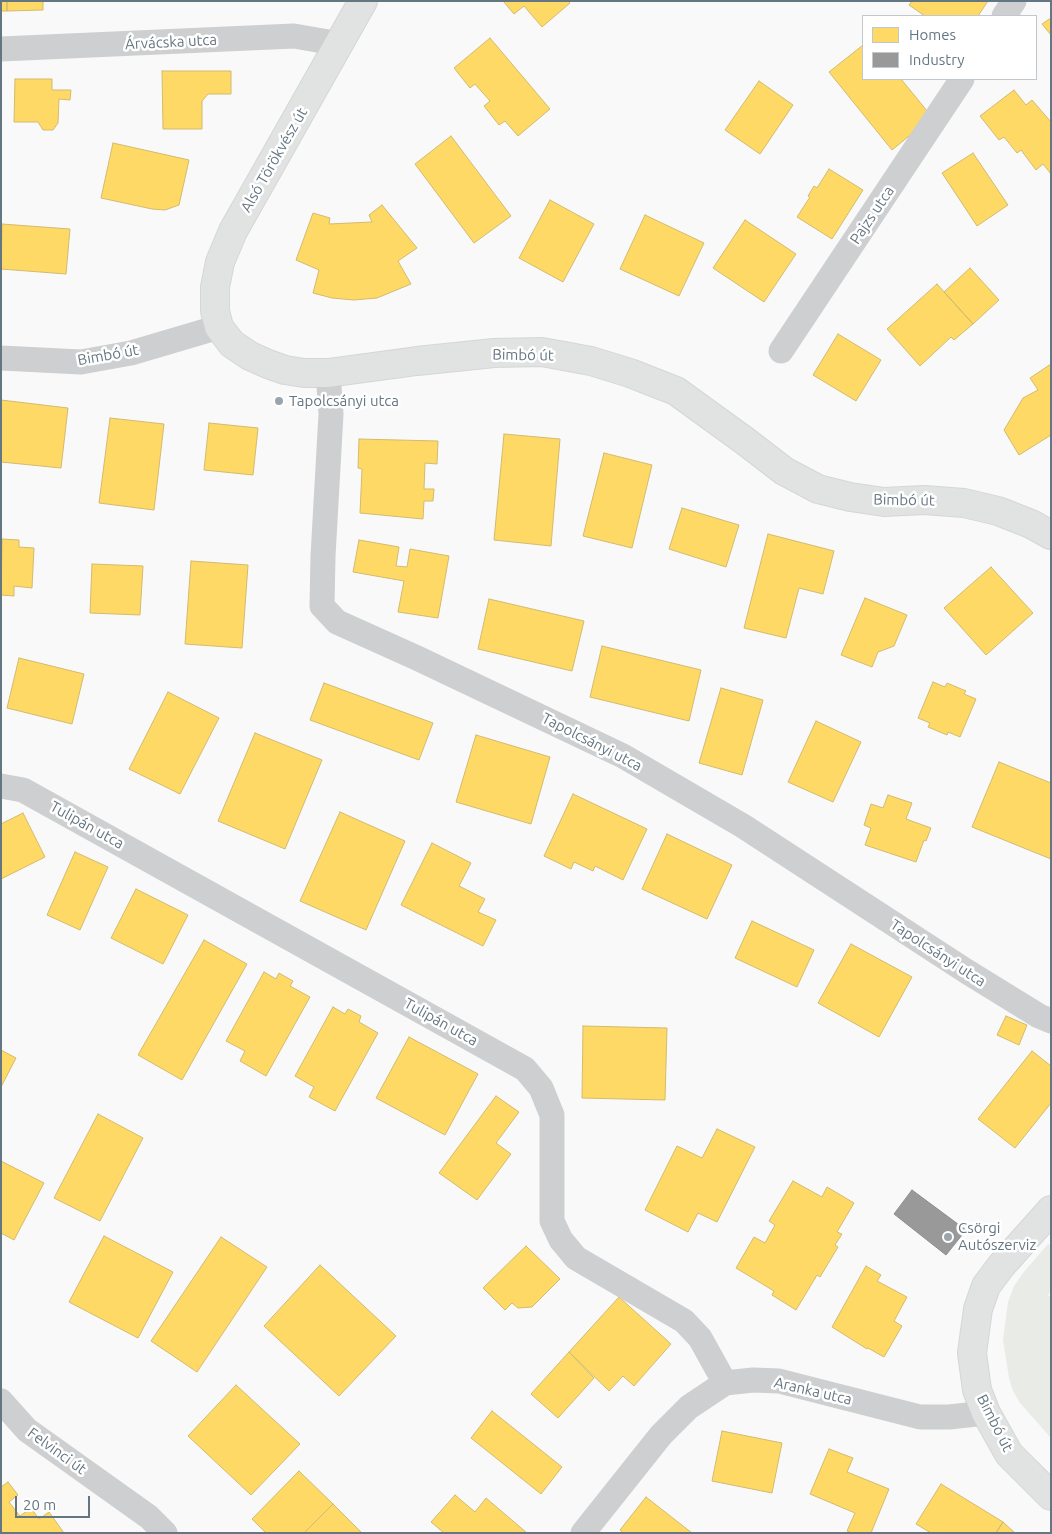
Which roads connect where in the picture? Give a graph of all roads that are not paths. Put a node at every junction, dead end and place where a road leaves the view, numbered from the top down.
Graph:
1 (363, 1) edge
2 (1014, 1) edge
3 (1005, 15) edge
4 (340, 44) junction
5 (1, 50) edge
6 (961, 80) edge
7 (219, 327) junction
8 (781, 351) dead end
9 (1, 358) edge
10 (328, 374) junction
11 (1051, 535) edge
12 (1, 786) edge
13 (1051, 1020) edge
14 (1051, 1210) edge
15 (725, 1383) junction
16 (1, 1401) edge
17 (986, 1412) junction
18 (1051, 1496) edge
19 (165, 1533) edge
20 (583, 1533) edge

1 - 4 street, Alsó Törökvész út
2 - 3 street
4 - 5 street, Árvácska utca
4 - 7 street, Alsó Törökvész út
6 - 8 street, Pajzs utca
7 - 9 street, Bimbó út
7 - 10 street, Bimbó út
10 - 11 street, Bimbó út
10 - 13 street, Tapolcsányi utca
12 - 15 street, Tulipán utca
14 - 17 street, Bimbó út
15 - 17 street, Aranka utca
15 - 20 street, Aranka utca
16 - 19 street, Felvinci út
17 - 18 street, Bimbó út

